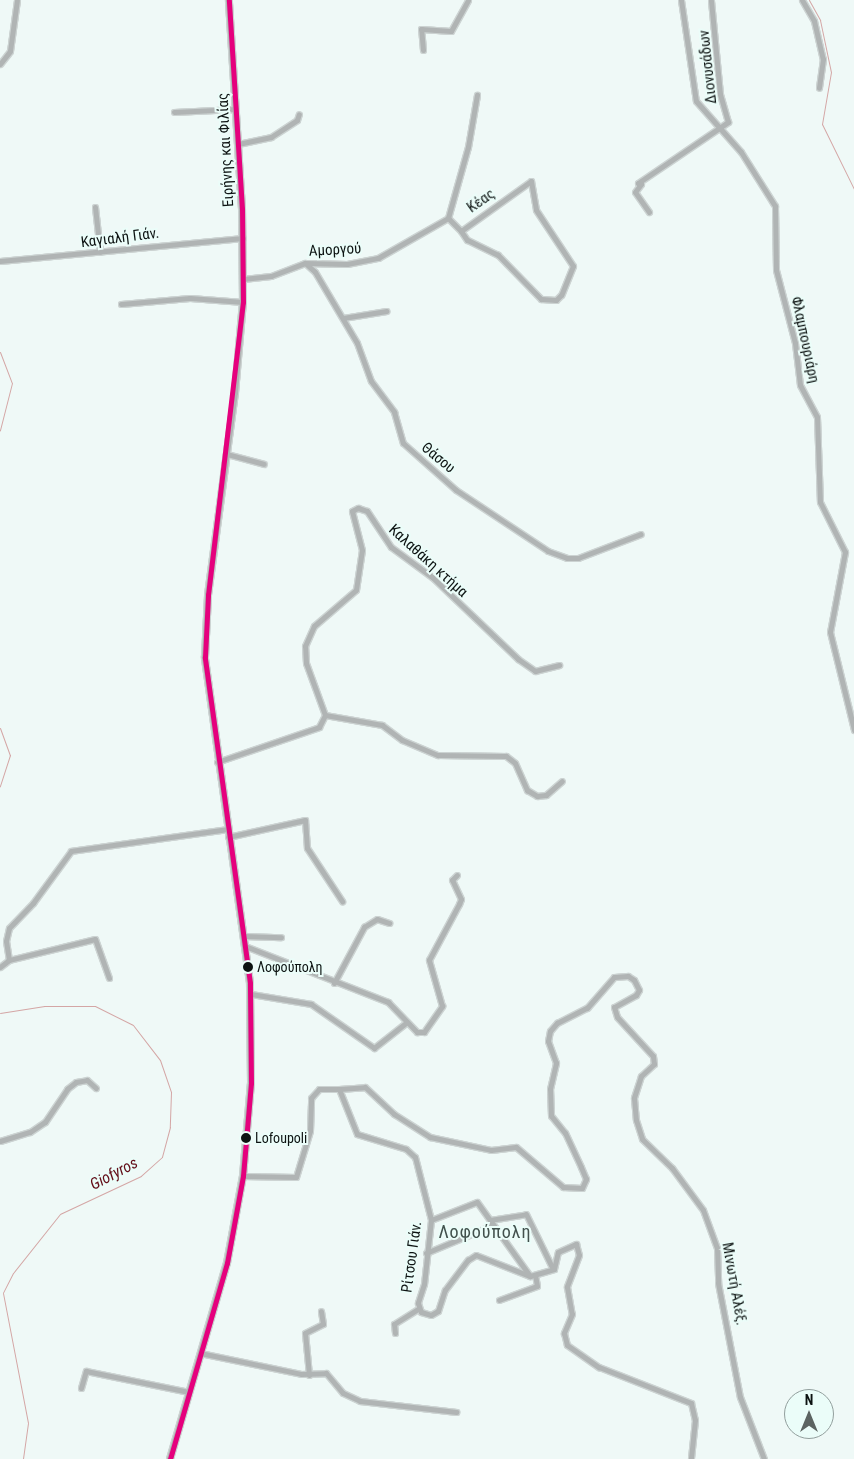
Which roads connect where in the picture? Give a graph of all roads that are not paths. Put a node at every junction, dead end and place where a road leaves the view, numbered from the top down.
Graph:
1 (18, 0) edge
2 (229, 0) edge
3 (468, 0) edge
4 (681, 0) edge
5 (712, 0) edge
6 (802, 0) edge
7 (423, 50) dead end
8 (0, 64) edge
9 (819, 88) dead end
10 (477, 95) dead end
11 (236, 109) junction
12 (174, 112) dead end
13 (299, 114) dead end
14 (721, 129) junction
15 (238, 144) junction
16 (95, 207) dead end
17 (649, 212) dead end
18 (448, 218) junction
19 (461, 231) junction
20 (243, 238) junction
21 (100, 252) junction
22 (0, 261) edge
23 (305, 263) junction
24 (243, 279) junction
25 (242, 302) junction
26 (121, 304) dead end
27 (386, 311) dead end
28 (343, 318) junction
29 (227, 454) junction
30 (264, 464) dead end
31 (641, 534) dead end
32 (559, 665) dead end
33 (325, 715) junction
34 (854, 730) edge
35 (217, 762) junction
36 (562, 781) dead end
37 (228, 833) junction
38 (457, 875) dead end
39 (342, 901) dead end
40 (389, 923) dead end
41 (244, 936) junction
42 (281, 936) dead end
43 (246, 946) junction
44 (9, 960) junction
45 (0, 967) edge
46 (109, 978) dead end
47 (334, 983) junction
48 (251, 994) junction
49 (407, 1022) junction
50 (96, 1088) dead end
51 (339, 1089) junction
52 (0, 1141) edge
53 (243, 1176) junction
54 (431, 1220) junction
55 (492, 1223) junction
56 (426, 1253) junction
57 (554, 1269) junction
58 (532, 1275) junction
59 (499, 1300) dead end
60 (418, 1309) junction
61 (320, 1311) dead end
62 (395, 1333) dead end
63 (200, 1352) junction
64 (309, 1375) junction
65 (81, 1388) dead end
66 (189, 1392) junction
67 (456, 1412) dead end
68 (170, 1459) edge
69 (691, 1459) edge
70 (764, 1459) edge

1 - 8 street
2 - 11 street, Ειρήνης και Φιλίας
3 - 7 street
4 - 14 street, Φλαμπουριάρη
5 - 14 street, Διονυσάδων
6 - 9 street
10 - 18 street
11 - 12 street
11 - 15 street, Ειρήνης και Φιλίας
13 - 15 street
14 - 17 street
14 - 34 street, Φλαμπουριάρη
15 - 20 street, Ειρήνης και Φιλίας
16 - 21 street
18 - 19 street, Κέας
18 - 23 street, Αμοργού
19 - 19 street, Κέας
20 - 21 street, Καγιαλή Γιάν.
20 - 24 street, Ειρήνης και Φιλίας
21 - 22 street, Καγιαλή Γιάν.
23 - 24 street, Αμοργού
23 - 28 street, Θάσου
24 - 25 street, Ειρήνης και Φιλίας
25 - 26 street
25 - 29 street, Ειρήνης και Φιλίας
27 - 28 street
28 - 31 street, Θάσου
29 - 30 street
29 - 35 street, Ειρήνης και Φιλίας
32 - 33 street, Καλαθάκη κτήμα
33 - 35 street
33 - 36 street
35 - 37 street, Ειρήνης και Φιλίας
37 - 39 street
37 - 41 street, Ειρήνης και Φιλίας
37 - 44 street
38 - 49 street
40 - 47 street
41 - 42 street
41 - 43 street, Ειρήνης και Φιλίας
43 - 47 street
43 - 48 street, Ειρήνης και Φιλίας
44 - 45 street
44 - 46 street
47 - 49 street
48 - 49 street
48 - 53 street, Ειρήνης και Φιλίας
50 - 52 street
51 - 53 street
51 - 54 street, Ρίτσου Γιάν.
51 - 70 street, Μινωτή Αλέξ.
53 - 63 street, Ειρήνης και Φιλίας
54 - 55 street
54 - 56 street, Ρίτσου Γιάν.
55 - 56 street
55 - 57 street
55 - 58 street
56 - 60 street, Ρίτσου Γιάν.
57 - 58 street
57 - 69 street
58 - 59 street
58 - 60 street, Ρίτσου Γιάν.
60 - 62 street
61 - 64 street
63 - 64 street
63 - 66 street, Ειρήνης και Φιλίας
64 - 67 street
65 - 66 street
66 - 68 street, Ειρήνης και Φιλίας

